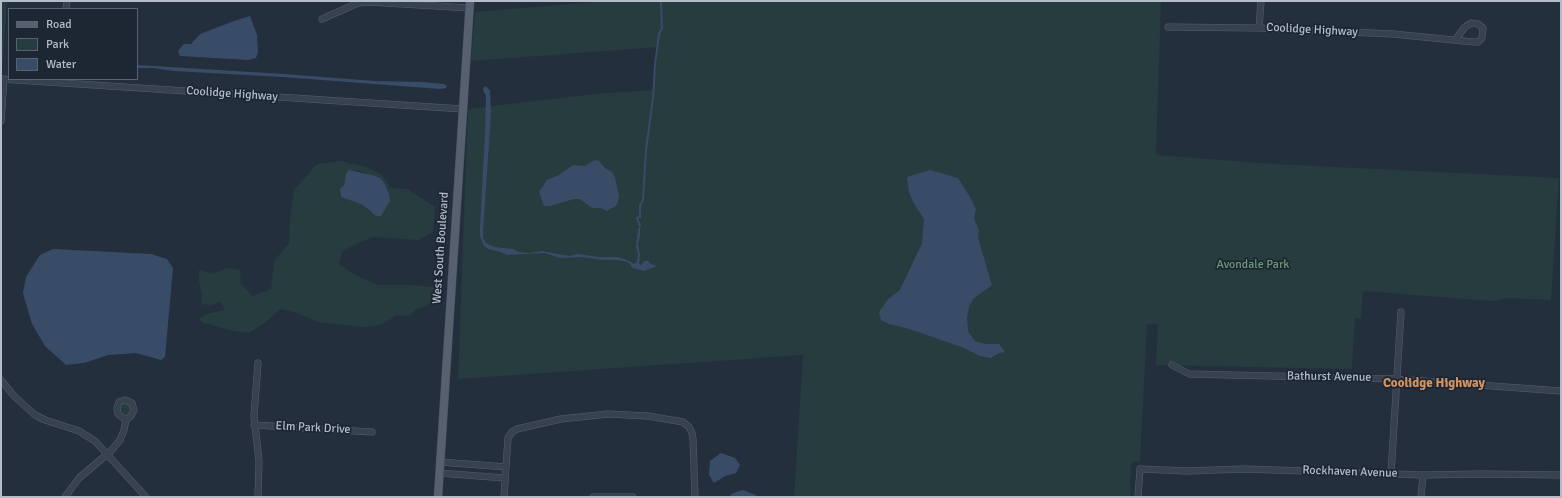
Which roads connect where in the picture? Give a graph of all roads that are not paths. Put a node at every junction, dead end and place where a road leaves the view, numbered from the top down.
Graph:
1 (1261, 1) edge
2 (396, 2) edge
3 (470, 5) edge
4 (322, 19) dead end
5 (1168, 27) dead end
6 (1259, 28) junction
7 (1455, 40) junction
8 (2, 79) edge
9 (32, 80) edge
10 (62, 81) edge
11 (462, 109) junction
12 (1, 121) edge
13 (1401, 312) dead end
14 (258, 363) dead end
15 (1172, 365) dead end
16 (1396, 379) junction
17 (1, 380) edge
18 (1561, 391) edge
19 (126, 420) dead end
20 (254, 424) junction
21 (372, 432) dead end
22 (108, 454) junction
23 (440, 462) junction
24 (506, 467) junction
25 (439, 474) junction
26 (1391, 474) junction
27 (1422, 475) junction
28 (1561, 475) edge
29 (505, 478) junction
30 (65, 497) edge
31 (146, 497) edge
32 (258, 497) edge
33 (438, 497) edge
34 (504, 497) edge
35 (593, 497) edge
36 (633, 497) edge
37 (695, 497) edge
38 (1138, 497) edge
39 (1421, 497) edge

1 - 6 street
2 - 3 street
2 - 4 street
3 - 11 main road, West South Boulevard
5 - 6 street, Coolidge Highway
6 - 7 street, Coolidge Highway
7 - 7 street, Coolidge Highway
8 - 12 street
9 - 10 street, Coolidge Highway
10 - 11 street, Coolidge Highway
11 - 23 main road, West South Boulevard
13 - 16 street
14 - 20 street
15 - 16 street, Bathurst Avenue
16 - 18 street, Bathurst Avenue
16 - 26 street
17 - 22 street
19 - 22 street
20 - 21 street, Elm Park Drive
20 - 32 street
22 - 30 street
22 - 31 street
23 - 24 street
23 - 25 main road, West South Boulevard
24 - 29 street
24 - 37 street
25 - 29 street
25 - 33 main road, West South Boulevard
26 - 27 street, Rockhaven Avenue
26 - 38 street, Rockhaven Avenue
27 - 28 street, Rockhaven Avenue
27 - 39 street
29 - 34 street
35 - 36 street

